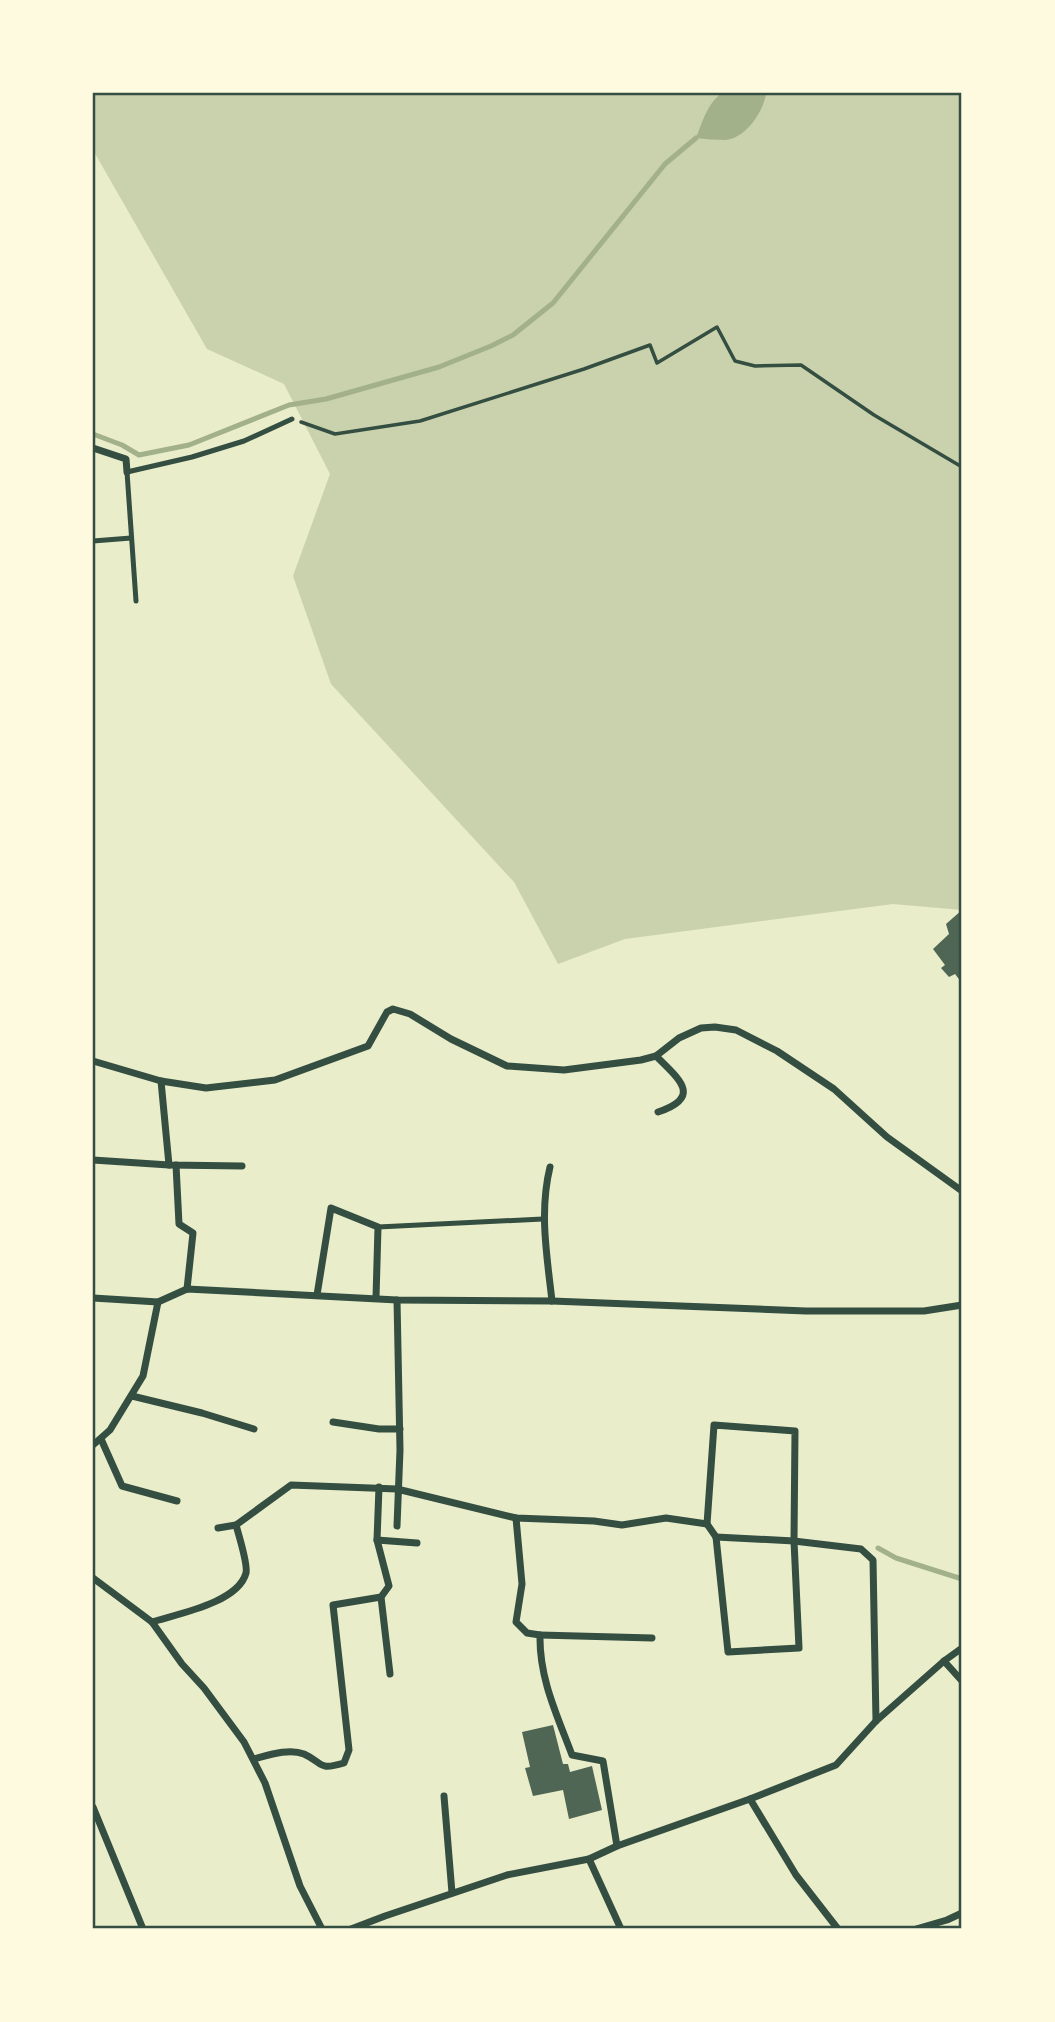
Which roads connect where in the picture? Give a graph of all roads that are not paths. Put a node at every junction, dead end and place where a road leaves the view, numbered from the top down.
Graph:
1 (292, 419) road end
2 (93, 447) edge
3 (127, 472) junction
4 (131, 538) junction
5 (93, 541) edge
6 (136, 601) dead end
7 (656, 1056) junction
8 (93, 1061) edge
9 (161, 1081) junction
10 (658, 1112) dead end
11 (93, 1160) edge
12 (173, 1165) junction
13 (242, 1166) dead end
14 (550, 1167) dead end
15 (962, 1191) edge
16 (543, 1219) junction
17 (378, 1227) junction
18 (187, 1289) junction
19 (317, 1295) junction
20 (93, 1298) edge
21 (376, 1298) junction
22 (397, 1300) junction
23 (552, 1301) junction
24 (158, 1302) junction
25 (962, 1305) edge
26 (132, 1396) junction
27 (333, 1422) dead end
28 (254, 1429) dead end
29 (400, 1429) junction
30 (101, 1438) junction
31 (93, 1445) edge
32 (379, 1487) junction
33 (397, 1489) junction
34 (177, 1501) dead end
35 (516, 1518) junction
36 (706, 1524) junction
37 (236, 1525) junction
38 (397, 1526) dead end
39 (218, 1528) dead end
40 (716, 1536) junction
41 (377, 1540) junction
42 (794, 1541) junction
43 (417, 1543) dead end
44 (94, 1581) edge
45 (381, 1597) junction
46 (152, 1622) junction
47 (540, 1635) junction
48 (652, 1638) dead end
49 (962, 1648) edge
50 (944, 1661) junction
51 (390, 1674) dead end
52 (962, 1681) edge
53 (876, 1721) junction
54 (254, 1759) junction
55 (444, 1796) dead end
56 (751, 1799) junction
57 (93, 1807) edge
58 (617, 1846) junction
59 (589, 1859) junction
60 (452, 1894) junction
61 (962, 1913) edge
62 (143, 1929) edge
63 (322, 1929) edge
64 (351, 1929) edge
65 (621, 1929) edge
66 (838, 1929) edge
67 (916, 1929) edge

1 - 3 lane
2 - 3 street
3 - 4 lane
4 - 5 lane
4 - 6 lane
7 - 9 street
7 - 10 street
7 - 15 street
8 - 9 street
9 - 12 street
11 - 12 street
12 - 13 street
12 - 18 street
14 - 16 street
16 - 17 lane
16 - 23 street
17 - 19 street
17 - 21 street
18 - 19 street
18 - 24 street
19 - 21 street
20 - 24 street
21 - 22 street
22 - 23 street
22 - 29 street
23 - 25 street
24 - 26 street
26 - 28 street
26 - 30 street
27 - 29 street
29 - 33 street
30 - 31 street
30 - 34 street
32 - 33 street
32 - 37 street
32 - 41 street
33 - 35 street
33 - 38 street
35 - 36 street
35 - 47 street
36 - 40 street
36 - 42 street
37 - 39 street
37 - 46 street
40 - 42 street
40 - 42 street
41 - 43 street
41 - 45 street
42 - 53 street
44 - 46 street
45 - 51 street
45 - 54 street
46 - 54 street
47 - 48 street
47 - 58 street
49 - 50 street
50 - 52 street
50 - 53 street
53 - 56 street
54 - 63 street
55 - 60 street
56 - 58 street
56 - 66 street
57 - 62 street
58 - 59 street
59 - 60 street
59 - 65 street
60 - 64 street
61 - 67 street

